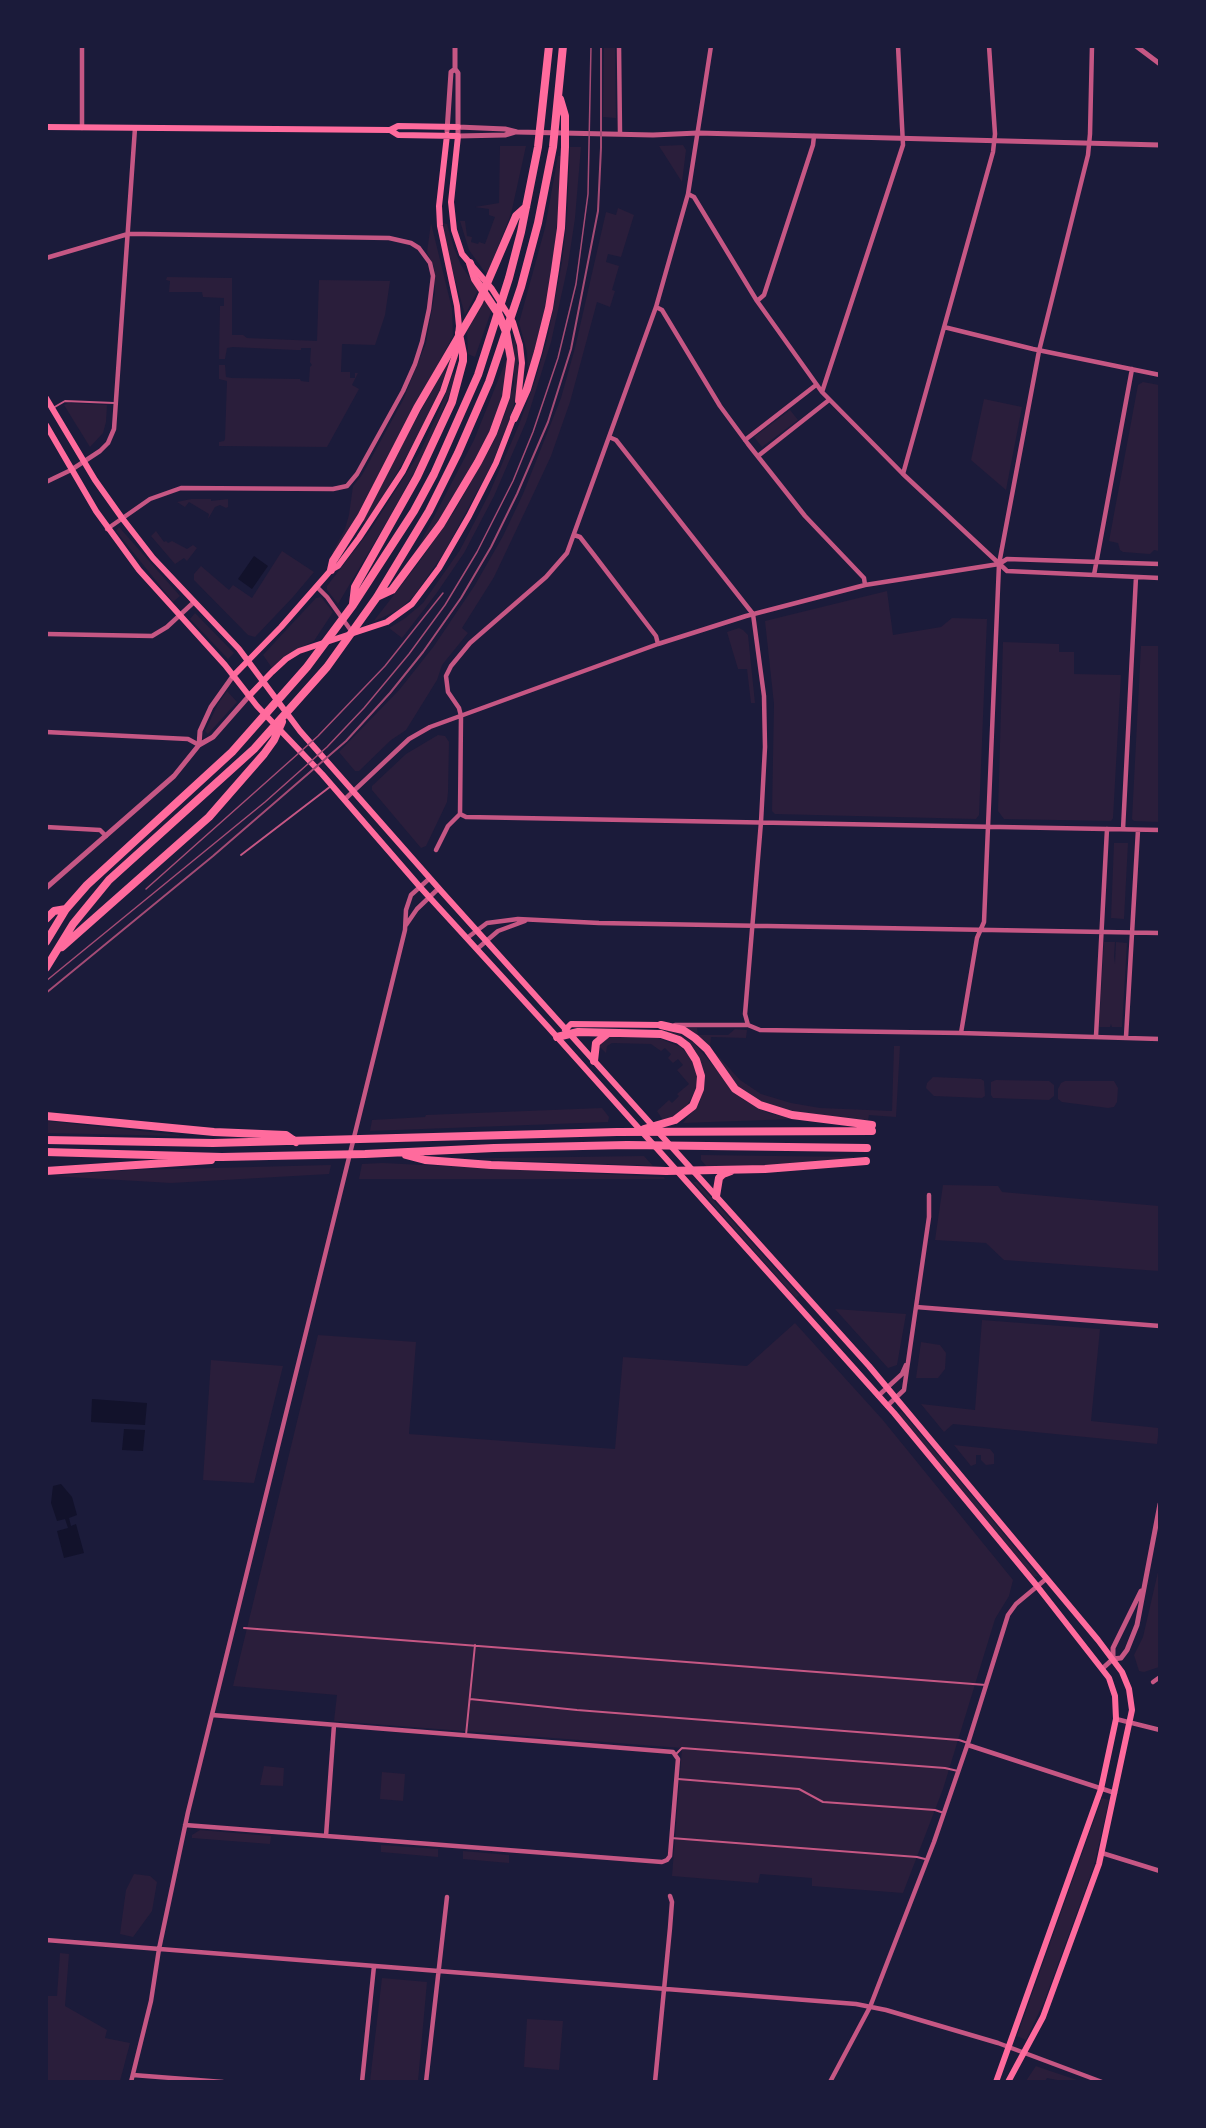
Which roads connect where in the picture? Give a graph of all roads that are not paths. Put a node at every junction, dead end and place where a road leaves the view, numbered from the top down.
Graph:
1 (82, 46) edge
2 (455, 46) edge
3 (549, 46) edge
4 (563, 46) edge
5 (619, 46) edge
6 (711, 46) edge
7 (898, 46) edge
8 (989, 46) edge
9 (1092, 46) edge
10 (1136, 46) edge
11 (1160, 63) edge
12 (455, 69) junction
13 (561, 116) junction
14 (448, 126) junction
15 (46, 127) edge
16 (458, 127) junction
17 (82, 128) junction
18 (135, 128) junction
19 (390, 130) junction
20 (517, 132) junction
21 (620, 133) junction
22 (698, 134) junction
23 (447, 135) junction
24 (458, 136) junction
25 (814, 136) junction
26 (904, 138) junction
27 (995, 141) junction
28 (1090, 143) junction
29 (1160, 145) edge
30 (688, 194) junction
31 (526, 207) junction
32 (128, 234) junction
33 (46, 258) edge
34 (470, 263) junction
35 (757, 301) junction
36 (656, 307) junction
37 (944, 327) junction
38 (459, 334) junction
39 (1040, 351) junction
40 (1132, 369) junction
41 (1160, 375) edge
42 (816, 385) junction
43 (822, 392) junction
44 (46, 398) edge
45 (829, 400) junction
46 (117, 403) junction
47 (52, 408) junction
48 (514, 418) junction
49 (46, 425) edge
50 (609, 437) junction
51 (745, 440) junction
52 (758, 456) junction
53 (84, 462) junction
54 (71, 470) junction
55 (903, 474) junction
56 (46, 482) edge
57 (122, 518) junction
58 (107, 529) junction
59 (574, 535) junction
60 (1097, 562) junction
61 (999, 564) junction
62 (1160, 564) edge
63 (331, 570) junction
64 (1094, 575) junction
65 (1136, 577) junction
66 (1160, 578) edge
67 (865, 585) junction
68 (317, 587) junction
69 (358, 590) junction
70 (376, 599) junction
71 (194, 602) junction
72 (753, 614) junction
73 (179, 616) junction
74 (46, 634) edge
75 (354, 634) junction
76 (658, 644) junction
77 (248, 660) junction
78 (233, 676) junction
79 (264, 680) junction
80 (249, 696) junction
81 (286, 714) junction
82 (461, 716) junction
83 (46, 732) edge
84 (199, 745) junction
85 (332, 786) junction
86 (354, 790) junction
87 (344, 800) junction
88 (460, 814) junction
89 (761, 822) junction
90 (46, 827) edge
91 (988, 827) junction
92 (1107, 829) junction
93 (1123, 829) junction
94 (1138, 830) junction
95 (1160, 830) edge
96 (106, 836) junction
97 (436, 850) dead end
98 (241, 855) dead end
99 (430, 878) junction
100 (420, 887) junction
101 (46, 888) edge
102 (439, 888) junction
103 (430, 897) junction
104 (66, 909) junction
105 (46, 919) edge
106 (525, 921) junction
107 (406, 925) junction
108 (753, 926) junction
109 (477, 930) junction
110 (980, 930) junction
111 (1101, 932) junction
112 (1132, 933) junction
113 (1160, 933) edge
114 (467, 938) junction
115 (486, 941) junction
116 (46, 942) edge
117 (477, 949) junction
118 (46, 960) edge
119 (46, 968) edge
120 (534, 993) junction
121 (525, 1001) junction
122 (661, 1025) junction
123 (748, 1025) junction
124 (568, 1031) junction
125 (609, 1033) junction
126 (961, 1033) junction
127 (1096, 1036) junction
128 (557, 1037) junction
129 (1126, 1037) junction
130 (1160, 1040) edge
131 (594, 1061) junction
132 (46, 1116) edge
133 (632, 1132) junction
134 (46, 1140) edge
135 (296, 1142) junction
136 (867, 1148) dead end
137 (46, 1152) edge
138 (395, 1153) junction
139 (222, 1157) junction
140 (684, 1161) junction
141 (866, 1161) dead end
142 (675, 1170) junction
143 (692, 1170) junction
144 (735, 1170) junction
145 (46, 1171) edge
146 (929, 1195) dead end
147 (716, 1196) junction
148 (916, 1307) junction
149 (1160, 1326) edge
150 (908, 1363) junction
151 (887, 1388) junction
152 (877, 1396) junction
153 (896, 1398) junction
154 (887, 1406) junction
155 (1160, 1504) edge
156 (1046, 1579) junction
157 (1036, 1586) junction
158 (1143, 1587) junction
159 (244, 1628) dead end
160 (475, 1645) junction
161 (1113, 1659) junction
162 (1103, 1668) junction
163 (1160, 1677) edge
164 (1153, 1682) dead end
165 (986, 1685) junction
166 (470, 1698) junction
167 (212, 1715) junction
168 (1116, 1719) junction
169 (1130, 1722) junction
170 (334, 1725) junction
171 (1160, 1730) edge
172 (466, 1735) junction
173 (968, 1744) junction
174 (676, 1754) junction
175 (959, 1771) junction
176 (676, 1779) junction
177 (1101, 1789) junction
178 (1115, 1793) junction
179 (944, 1813) junction
180 (185, 1825) junction
181 (326, 1836) junction
182 (671, 1838) junction
183 (1102, 1853) junction
184 (927, 1860) junction
185 (1160, 1871) edge
186 (670, 1896) dead end
187 (447, 1897) dead end
188 (46, 1940) edge
189 (159, 1949) junction
190 (374, 1966) junction
191 (438, 1971) junction
192 (664, 1988) junction
193 (870, 2007) junction
194 (1009, 2047) junction
195 (1024, 2052) junction
196 (133, 2075) junction
197 (131, 2082) edge
198 (223, 2082) edge
199 (362, 2082) edge
200 (426, 2082) edge
201 (655, 2082) edge
202 (830, 2082) edge
203 (996, 2082) edge
204 (1008, 2082) edge
205 (1102, 2082) edge

1 - 17 street
2 - 12 street
3 - 31 highway
4 - 13 highway
5 - 21 street
6 - 22 street
7 - 26 street
8 - 27 street
9 - 28 street
10 - 11 street
12 - 14 street
12 - 16 street
13 - 48 highway
13 - 70 highway
14 - 16 main road
14 - 19 main road
14 - 23 street
15 - 17 main road
16 - 20 street
16 - 24 street
17 - 18 main road
18 - 19 main road
18 - 32 street
19 - 23 main road
20 - 21 street
20 - 24 street
21 - 22 street
22 - 25 street
22 - 30 street
23 - 24 main road
23 - 38 main road
24 - 34 main road
25 - 26 street
25 - 35 street
26 - 27 street
26 - 43 street
27 - 28 street
27 - 37 street
28 - 29 street
28 - 39 street
30 - 35 street
30 - 36 street
31 - 63 highway
31 - 69 highway
32 - 33 street
32 - 46 street
32 - 57 street
34 - 48 main road
34 - 70 highway
35 - 42 street
36 - 50 street
36 - 51 street
37 - 39 street
37 - 55 street
38 - 63 main road
38 - 69 highway
39 - 40 street
39 - 61 street
40 - 41 street
40 - 60 street
42 - 43 street
42 - 51 street
43 - 45 street
44 - 47 main road
45 - 52 street
45 - 55 street
46 - 47 lane
46 - 53 street
47 - 53 main road
48 - 75 main road
49 - 54 main road
50 - 59 street
50 - 72 street
51 - 52 street
52 - 67 street
53 - 54 street
53 - 57 main road
54 - 56 street
54 - 58 main road
55 - 61 street
57 - 58 street
57 - 71 main road
58 - 73 main road
59 - 76 street
59 - 82 street
60 - 61 street
60 - 62 street
60 - 64 street
61 - 64 street
61 - 67 street
61 - 91 street
63 - 68 main road
64 - 65 street
65 - 66 street
65 - 93 street
67 - 72 street
68 - 75 street
68 - 77 main road
69 - 104 highway
70 - 81 highway
71 - 73 street
71 - 77 main road
72 - 76 street
72 - 89 street
73 - 74 street
73 - 78 main road
75 - 79 main road
76 - 82 street
77 - 78 main road
77 - 79 main road
78 - 80 main road
78 - 84 street
79 - 80 main road
79 - 86 main road
80 - 84 street
80 - 85 main road
81 - 118 highway
81 - 119 highway
82 - 86 street
82 - 88 street
83 - 84 street
84 - 96 street
85 - 87 main road
85 - 98 lane
86 - 87 street
86 - 99 main road
87 - 100 main road
88 - 89 street
88 - 97 street
89 - 91 street
89 - 108 street
90 - 96 street
91 - 92 street
91 - 110 street
92 - 93 street
92 - 111 street
93 - 94 street
94 - 95 street
94 - 112 street
96 - 101 street
99 - 100 street
99 - 102 main road
100 - 103 main road
100 - 107 street
102 - 103 street
102 - 109 main road
103 - 107 street
103 - 114 main road
104 - 105 highway
104 - 116 highway
106 - 108 street
106 - 109 street
106 - 115 street
107 - 167 street
108 - 110 street
108 - 123 street
109 - 114 street
109 - 115 main road
110 - 111 street
110 - 126 street
111 - 112 street
111 - 127 street
112 - 113 street
112 - 129 street
114 - 117 main road
115 - 117 street
115 - 120 main road
117 - 121 main road
120 - 121 main road
120 - 124 main road
121 - 128 main road
122 - 123 street
122 - 124 main road
122 - 133 highway
123 - 126 street
124 - 125 highway
124 - 128 highway
124 - 131 main road
125 - 131 highway
125 - 133 highway
126 - 127 street
127 - 129 street
128 - 142 main road
129 - 130 street
131 - 140 main road
132 - 135 highway
133 - 135 highway
134 - 135 highway
136 - 138 highway
137 - 139 highway
138 - 139 highway
138 - 142 highway
139 - 145 highway
140 - 142 main road
140 - 143 main road
141 - 144 highway
142 - 143 highway
142 - 152 main road
143 - 144 highway
143 - 147 main road
144 - 147 highway
146 - 148 street
147 - 151 main road
148 - 149 street
148 - 150 street
150 - 151 street
150 - 153 street
151 - 152 street
151 - 153 main road
152 - 154 main road
153 - 154 street
153 - 156 main road
154 - 157 main road
155 - 158 street
156 - 157 street
156 - 161 main road
157 - 162 main road
157 - 165 street
158 - 161 street
158 - 161 street
159 - 160 lane
160 - 165 lane
160 - 166 lane
161 - 162 street
161 - 169 main road
162 - 168 main road
163 - 164 street
165 - 173 street
166 - 172 lane
166 - 173 lane
167 - 170 street
167 - 180 street
168 - 169 street
168 - 177 main road
169 - 171 street
169 - 178 main road
170 - 172 street
170 - 181 street
172 - 174 street
173 - 175 street
173 - 177 street
174 - 175 lane
174 - 176 street
175 - 179 street
176 - 179 lane
176 - 182 street
177 - 178 street
177 - 194 main road
178 - 183 main road
179 - 184 street
180 - 181 street
180 - 189 street
181 - 182 street
182 - 184 lane
183 - 185 street
183 - 195 main road
184 - 193 street
186 - 192 street
187 - 191 street
188 - 189 street
189 - 190 street
189 - 196 street
190 - 191 street
190 - 199 street
191 - 192 street
191 - 200 street
192 - 193 street
192 - 201 street
193 - 194 street
193 - 202 street
194 - 195 street
194 - 203 main road
195 - 204 main road
195 - 205 street
196 - 197 street
196 - 198 street

